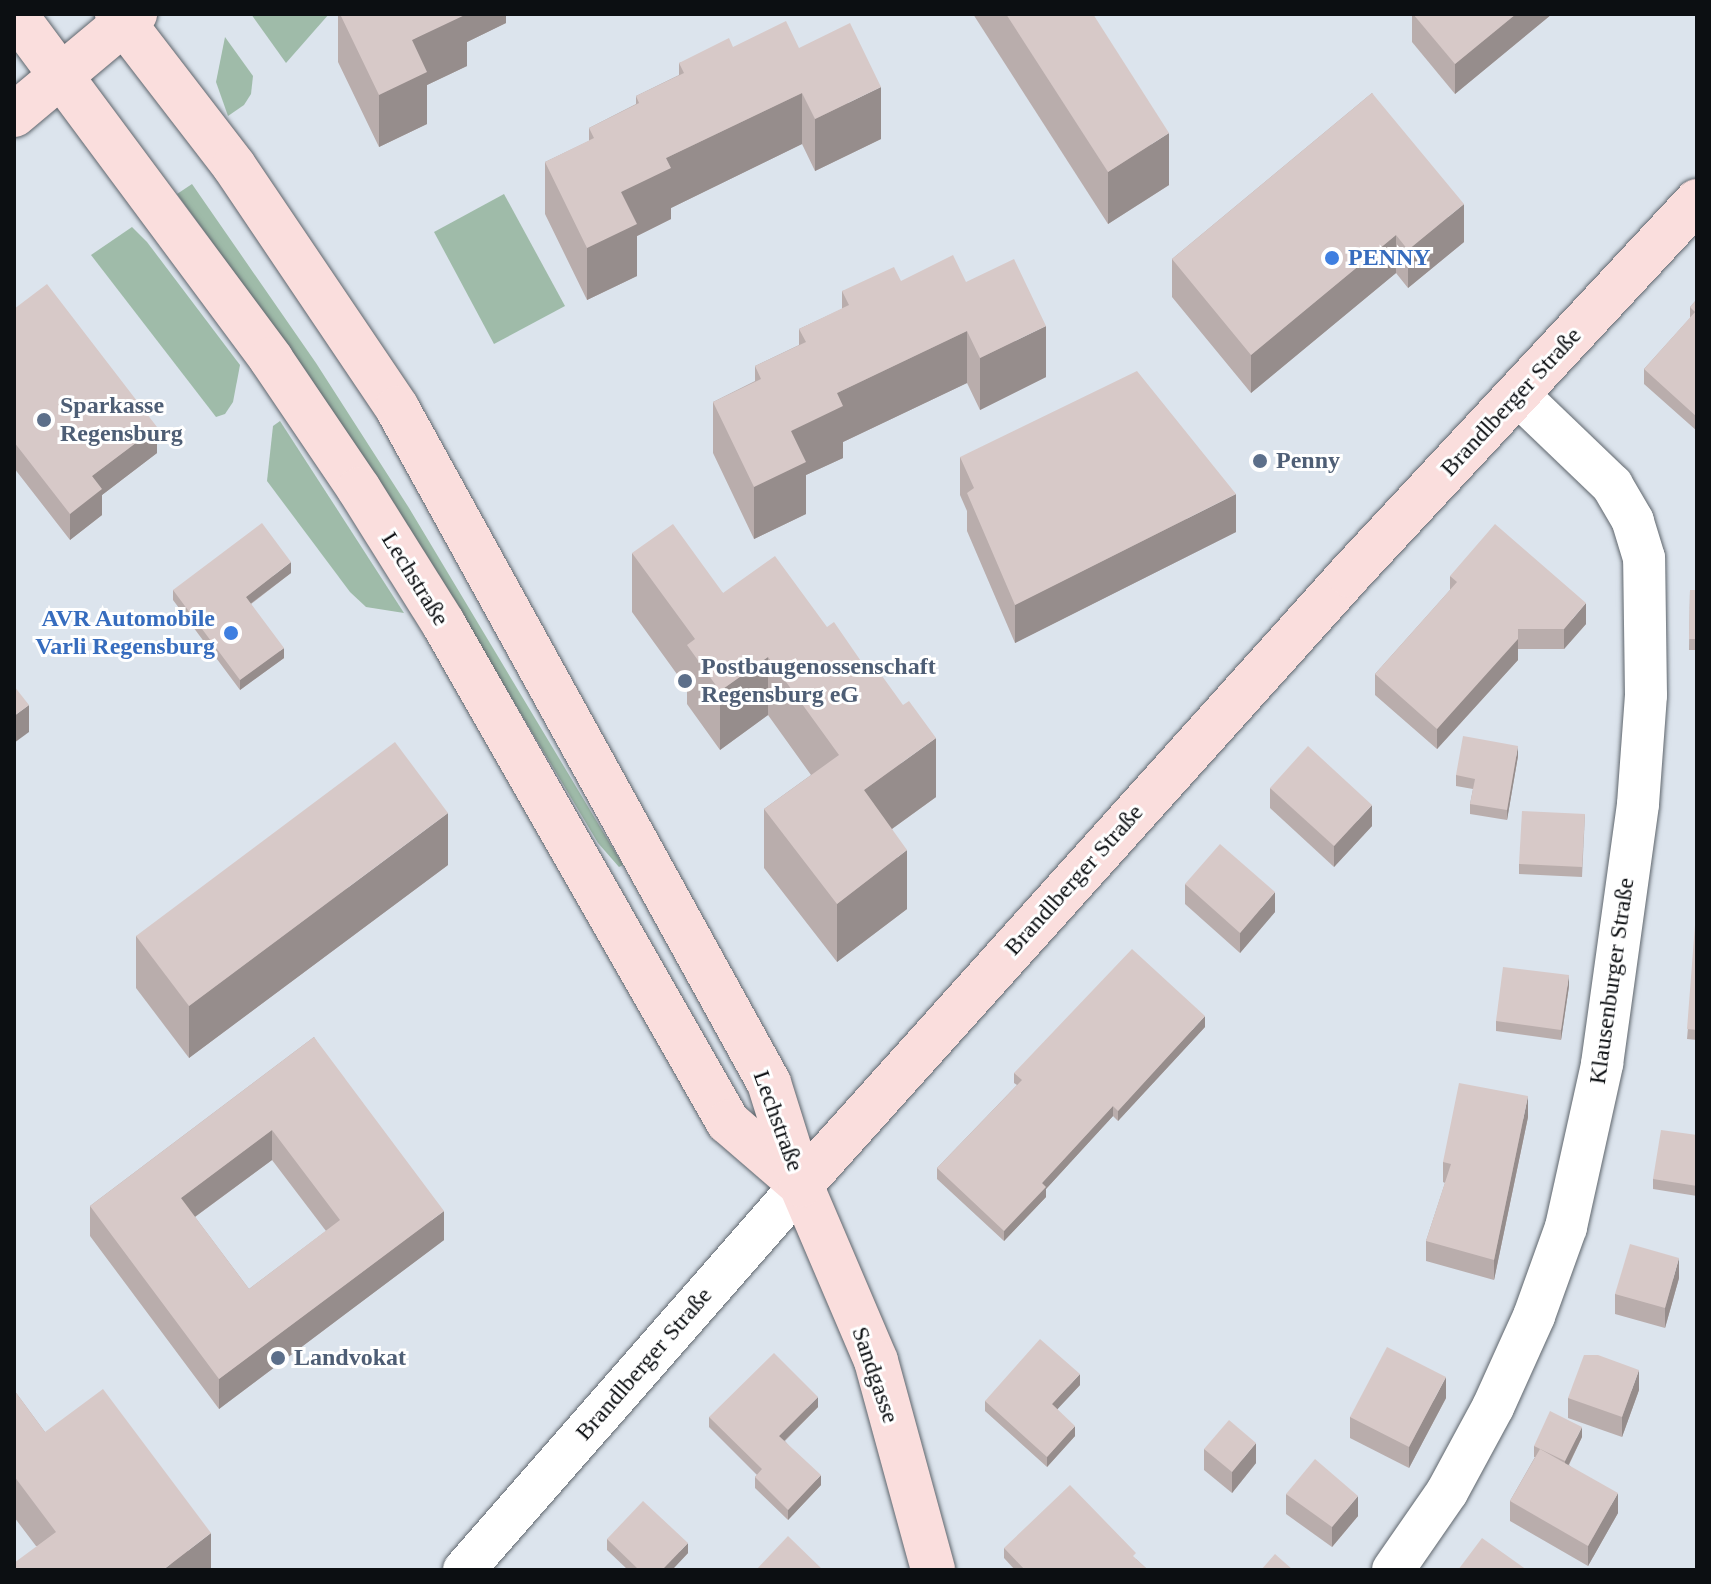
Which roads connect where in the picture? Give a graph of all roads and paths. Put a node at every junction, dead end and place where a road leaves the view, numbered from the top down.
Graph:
1 (15, 14) edge
2 (126, 17) edge
3 (60, 74) junction
4 (14, 115) edge
5 (1697, 201) edge
6 (1518, 395) junction
7 (801, 1185) junction
8 (464, 1570) edge
9 (933, 1570) edge
10 (1393, 1570) edge

1 - 3 street, Lechstraße
2 - 3 street
2 - 7 street, Lechstraße
3 - 4 street
3 - 7 street, Lechstraße
5 - 6 street, Brandlberger Straße
6 - 7 street, Brandlberger Straße
6 - 10 street, Klausenburger Straße
7 - 8 street, Brandlberger Straße
7 - 9 street, Sandgasse

